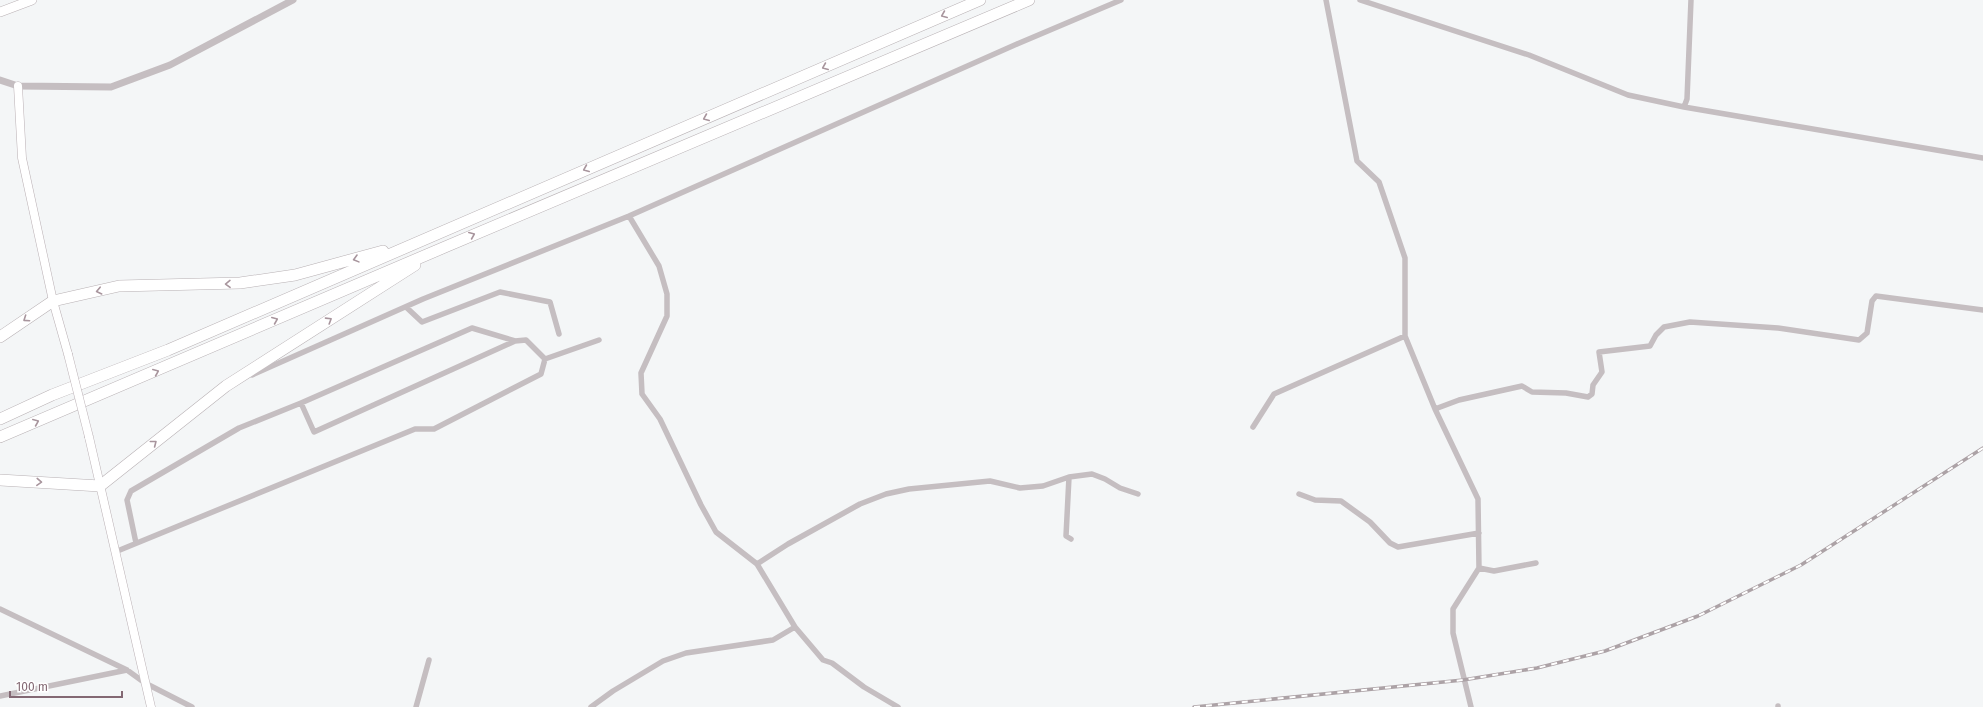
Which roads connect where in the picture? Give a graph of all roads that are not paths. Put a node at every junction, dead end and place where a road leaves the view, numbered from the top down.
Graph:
1 (32, 0) edge
2 (293, 0) edge
3 (980, 0) edge
4 (1029, 0) edge
5 (1121, 0) edge
6 (1326, 0) edge
7 (1360, 0) edge
8 (1691, 0) edge
9 (0, 12) edge
10 (0, 80) edge
11 (18, 86) junction
12 (1684, 107) junction
13 (1983, 158) edge
14 (629, 216) junction
15 (420, 241) junction
16 (445, 247) junction
17 (53, 301) junction
18 (406, 307) junction
19 (1983, 310) edge
20 (559, 334) dead end
21 (1405, 336) junction
22 (0, 337) edge
23 (515, 340) junction
24 (598, 340) dead end
25 (545, 359) junction
26 (226, 386) junction
27 (301, 404) junction
28 (1435, 409) junction
29 (0, 420) edge
30 (1253, 427) dead end
31 (0, 437) edge
32 (1069, 477) junction
33 (0, 480) edge
34 (100, 486) junction
35 (1138, 494) dead end
36 (1299, 494) dead end
37 (1479, 533) junction
38 (1071, 539) dead end
39 (136, 543) junction
40 (115, 552) junction
41 (757, 564) junction
42 (1536, 564) dead end
43 (1479, 568) junction
44 (0, 609) edge
45 (794, 627) junction
46 (428, 660) dead end
47 (127, 670) junction
48 (145, 683) junction
49 (0, 696) edge
50 (151, 707) edge
51 (192, 707) edge
52 (416, 707) edge
53 (591, 707) edge
54 (898, 707) edge
55 (1471, 707) edge

1 - 9 main road
2 - 11 street
3 -> 15 highway
16 -> 4 highway
5 - 14 street
6 - 21 street
7 - 12 street
8 - 12 street
10 - 11 street
11 - 17 main road
12 - 13 street
14 - 18 street
14 - 41 street
15 -> 17 highway
15 - 29 highway
26 -> 16 highway
31 -> 16 highway
17 -> 22 highway
17 - 34 main road, bridge
18 - 20 street
18 - 26 street
19 - 28 street
21 - 28 street
21 - 30 street
23 - 25 street
23 - 27 street
23 - 27 street
24 - 25 street
25 - 39 street
34 -> 26 highway
27 - 39 street
28 - 37 street
32 - 35 street
32 - 38 street
32 - 41 street
33 -> 34 highway
34 - 40 main road
36 - 37 street
37 - 43 street
39 - 40 street
40 - 48 main road
41 - 45 street
42 - 43 street
43 - 55 street
44 - 47 street
45 - 53 street
45 - 54 street
46 - 52 street
47 - 48 street
47 - 49 street
48 - 50 main road
48 - 51 street

